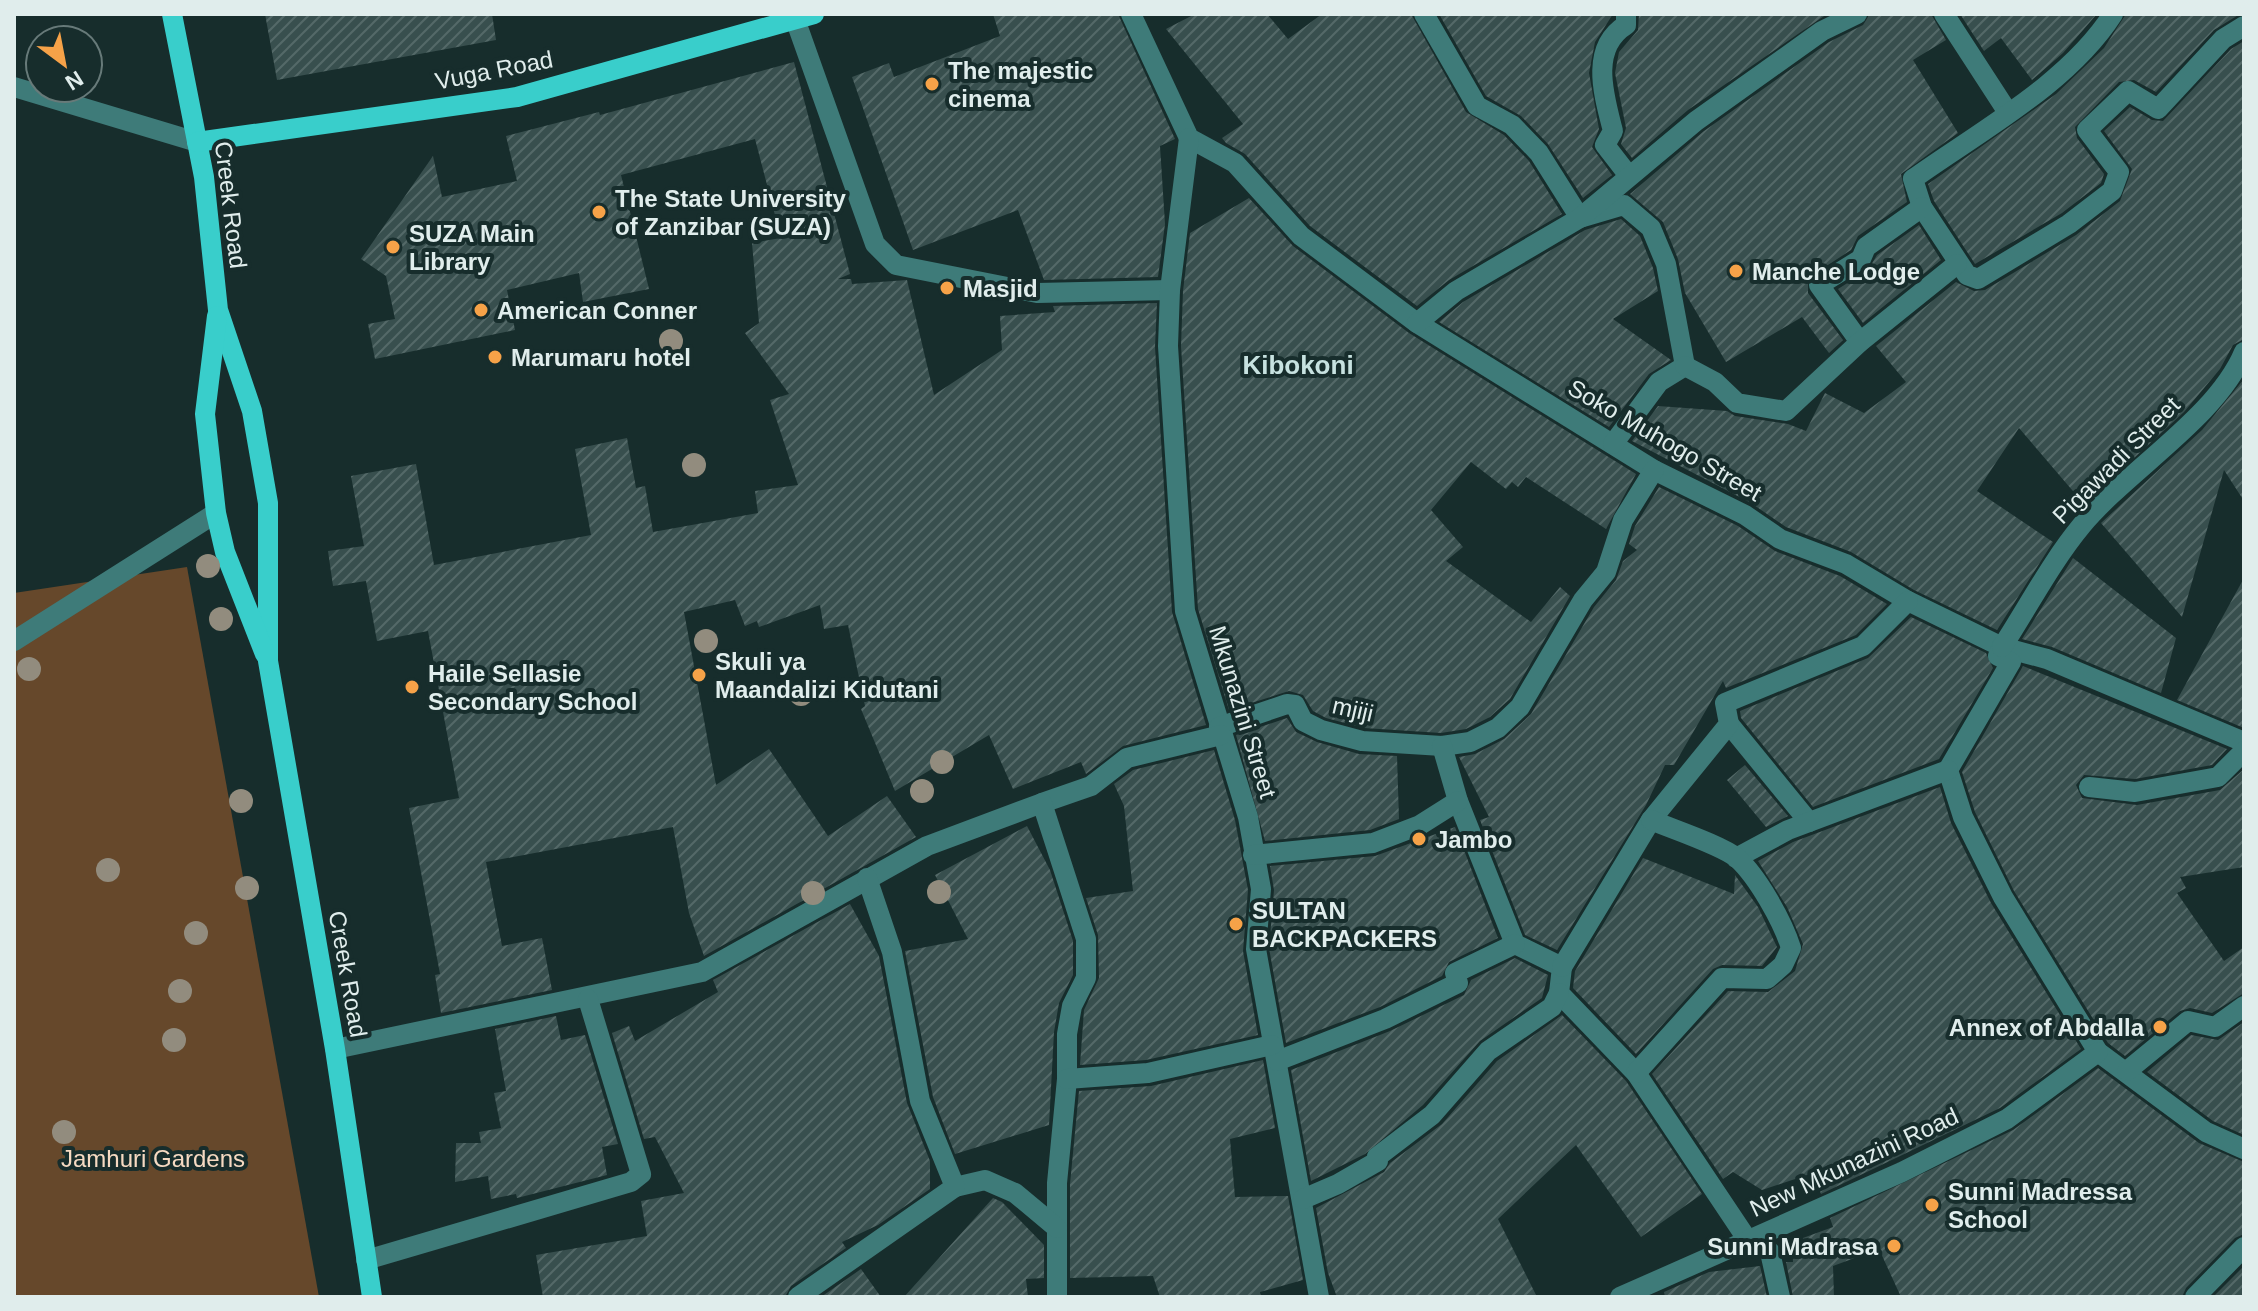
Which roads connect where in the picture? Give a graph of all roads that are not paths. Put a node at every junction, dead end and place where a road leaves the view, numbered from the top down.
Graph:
1 (172, 14) edge
2 (1131, 14) edge
3 (1424, 14) edge
4 (1626, 14) edge
5 (1857, 14) edge
6 (1944, 14) edge
7 (2113, 14) edge
8 (804, 17) edge
9 (2244, 26) edge
10 (14, 87) edge
11 (2007, 111) junction
12 (1189, 138) junction
13 (197, 142) junction
14 (1629, 176) junction
15 (1922, 207) junction
16 (1580, 218) junction
17 (1957, 264) junction
18 (1170, 290) junction
19 (218, 310) junction
20 (1417, 323) junction
21 (1860, 342) junction
22 (2244, 352) edge
23 (1685, 366) junction
24 (1613, 444) junction
25 (1654, 470) junction
26 (216, 513) junction
27 (1908, 601) junction
28 (14, 641) edge
29 (2002, 647) junction
30 (268, 661) junction
31 (1729, 724) junction
32 (1220, 731) junction
33 (2244, 742) edge
34 (1442, 746) junction
35 (2244, 751) edge
36 (1948, 770) junction
37 (2089, 787) dead end
38 (1458, 801) junction
39 (1042, 803) junction
40 (1651, 820) junction
41 (1809, 822) junction
42 (1253, 855) junction
43 (1736, 858) junction
44 (867, 878) junction
45 (1515, 944) junction
46 (1562, 967) junction
47 (1559, 993) junction
48 (588, 999) junction
49 (2244, 1006) edge
50 (335, 1049) junction
51 (2098, 1052) junction
52 (1274, 1053) junction
53 (2127, 1071) junction
54 (1636, 1073) junction
55 (1067, 1079) junction
56 (2244, 1149) edge
57 (955, 1187) junction
58 (1303, 1199) junction
59 (1057, 1228) junction
60 (1747, 1239) junction
61 (2244, 1247) edge
62 (366, 1260) junction
63 (372, 1297) edge
64 (798, 1297) edge
65 (1057, 1297) edge
66 (1319, 1297) edge
67 (1620, 1297) edge
68 (1780, 1297) edge
69 (2195, 1297) edge

1 - 13 main road, Creek Road
2 - 12 street
3 - 16 street
4 - 14 street
5 - 14 street
6 - 11 street
7 - 11 street
8 - 13 main road, Vuga Road
8 - 18 street, Vuga Road
9 - 17 street
10 - 13 street
11 - 15 street
12 - 18 street, Mkunazini Street
12 - 20 street, Soko Muhogo Street
13 - 19 main road, Creek Road
14 - 16 street
15 - 17 street
15 - 21 street
16 - 20 street
16 - 23 street
17 - 21 street
18 - 32 street, Mkunazini Street
19 - 26 main road, Creek Road
19 - 30 main road, Creek Road
20 - 24 street, Soko Muhogo Street
21 - 23 street
22 - 29 street, Pigawadi Street
23 - 24 street
24 - 25 street, Soko Muhogo Street
25 - 27 street, Soko Muhogo Street
25 - 34 street
26 - 28 street
26 - 30 main road, Creek Road
27 - 29 street, Soko Muhogo Street
27 - 31 street
29 - 33 street, Soko Muhogo Street
29 - 36 street
30 - 50 main road, Creek Road
31 - 40 street
31 - 41 street
32 - 34 street, mjiji
32 - 39 street
32 - 42 street, Mkunazini Street
34 - 38 street
35 - 37 street
36 - 41 street
36 - 51 street
38 - 42 street
38 - 45 street
39 - 44 street
39 - 55 street
40 - 43 street
40 - 46 street
41 - 43 street
42 - 52 street, Mkunazini Street
43 - 54 street
44 - 48 street
44 - 57 street
45 - 46 street
45 - 52 street
46 - 47 street
47 - 54 street
47 - 58 street
48 - 50 street
48 - 62 street
49 - 53 street
50 - 62 main road, Creek Road
51 - 53 street
51 - 60 street, New Mkunazini Road
52 - 55 street
52 - 58 street, Mkunazini Street
53 - 56 street
54 - 60 street
55 - 59 street
57 - 59 street
57 - 64 street
58 - 66 street, Mkunazini Street
59 - 65 street
60 - 67 street, New Mkunazini Road
60 - 68 street
61 - 69 street
62 - 63 main road, Creek Road

